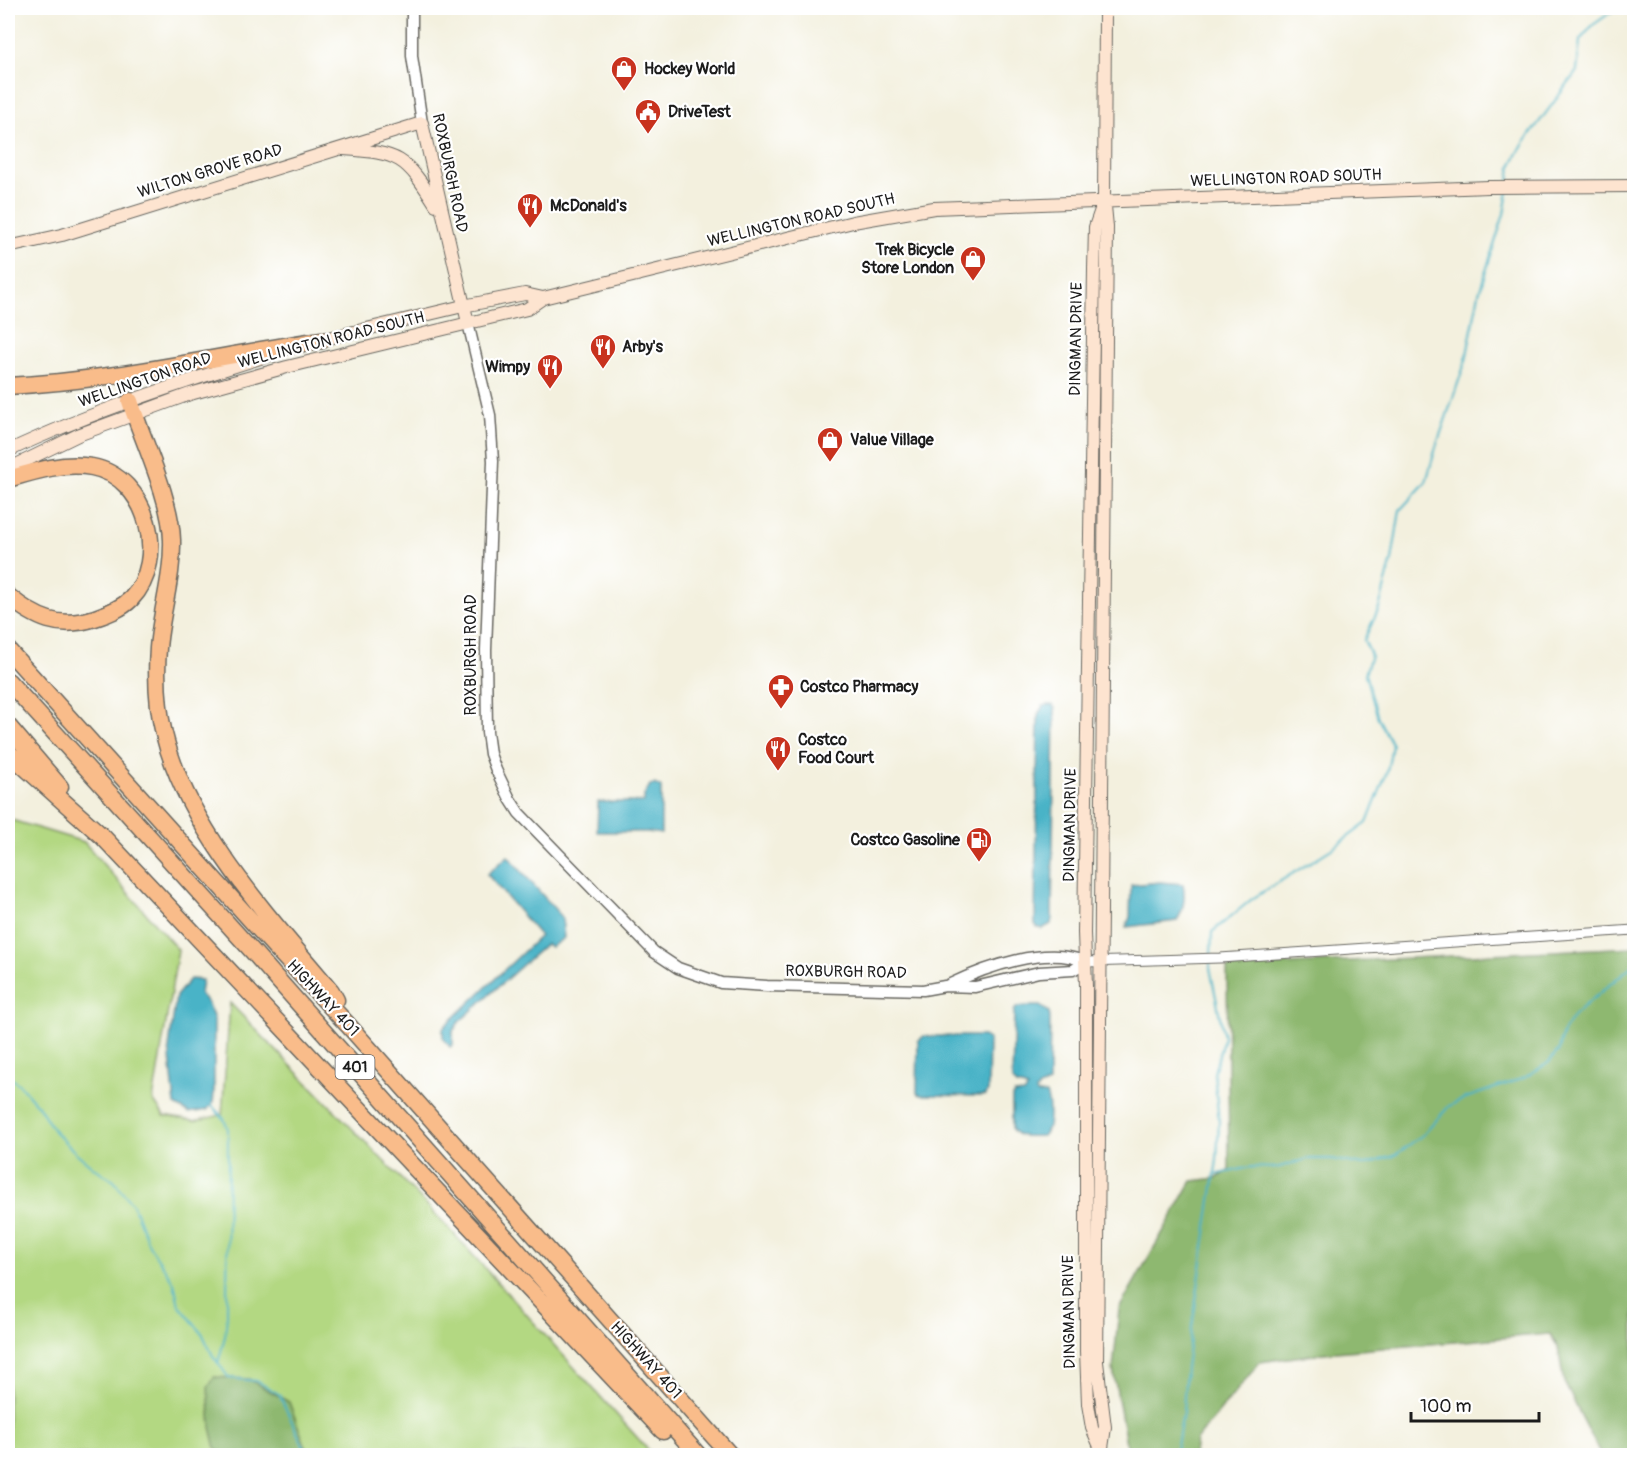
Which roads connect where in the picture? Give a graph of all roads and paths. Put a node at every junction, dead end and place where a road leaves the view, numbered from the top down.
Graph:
1 (412, 8) edge
2 (1105, 8) edge
3 (422, 123) junction
4 (335, 149) junction
5 (1635, 186) edge
6 (1104, 201) junction
7 (442, 214) junction
8 (8, 247) edge
9 (543, 298) junction
10 (463, 306) junction
11 (468, 324) junction
12 (322, 340) junction
13 (8, 387) edge
14 (132, 407) junction
15 (8, 452) edge
16 (8, 469) edge
17 (8, 479) edge
18 (8, 596) edge
19 (8, 650) edge
20 (8, 681) edge
21 (8, 726) edge
22 (8, 752) edge
23 (103, 837) junction
24 (1635, 930) edge
25 (1086, 962) junction
26 (1100, 962) junction
27 (348, 1025) junction
28 (1103, 1452) edge
29 (699, 1455) edge
30 (731, 1455) edge

1 - 3 street, ROXBURGH ROAD
2 - 6 main road, DINGMAN DRIVE
3 - 4 main road, WILTON GROVE ROAD
3 - 7 main road, ROXBURGH ROAD
4 - 7 main road
4 - 8 main road, WILTON GROVE ROAD
5 - 6 main road, WELLINGTON ROAD SOUTH
6 - 9 main road, WELLINGTON ROAD SOUTH
6 - 25 main road, DINGMAN DRIVE
6 - 26 main road, DINGMAN DRIVE
7 - 10 main road, ROXBURGH ROAD
9 - 10 main road, WELLINGTON ROAD
9 - 11 main road, WELLINGTON ROAD SOUTH
10 - 11 main road, ROXBURGH ROAD
10 - 12 main road, WELLINGTON ROAD
11 - 14 main road, WELLINGTON ROAD SOUTH
11 - 25 street, ROXBURGH ROAD
12 - 13 highway
12 - 14 main road, WELLINGTON ROAD
14 - 15 main road, WELLINGTON ROAD
14 - 16 main road, WELLINGTON ROAD SOUTH
14 - 27 highway
17 - 18 highway
19 - 27 highway, HIGHWAY 401 / 401
20 - 29 highway, HIGHWAY 401 / 401
21 - 23 highway
22 - 23 highway
23 - 29 highway
24 - 26 street
25 - 26 street
25 - 28 main road, DINGMAN DRIVE
26 - 28 main road, DINGMAN DRIVE
27 - 30 highway, HIGHWAY 401 / 401

